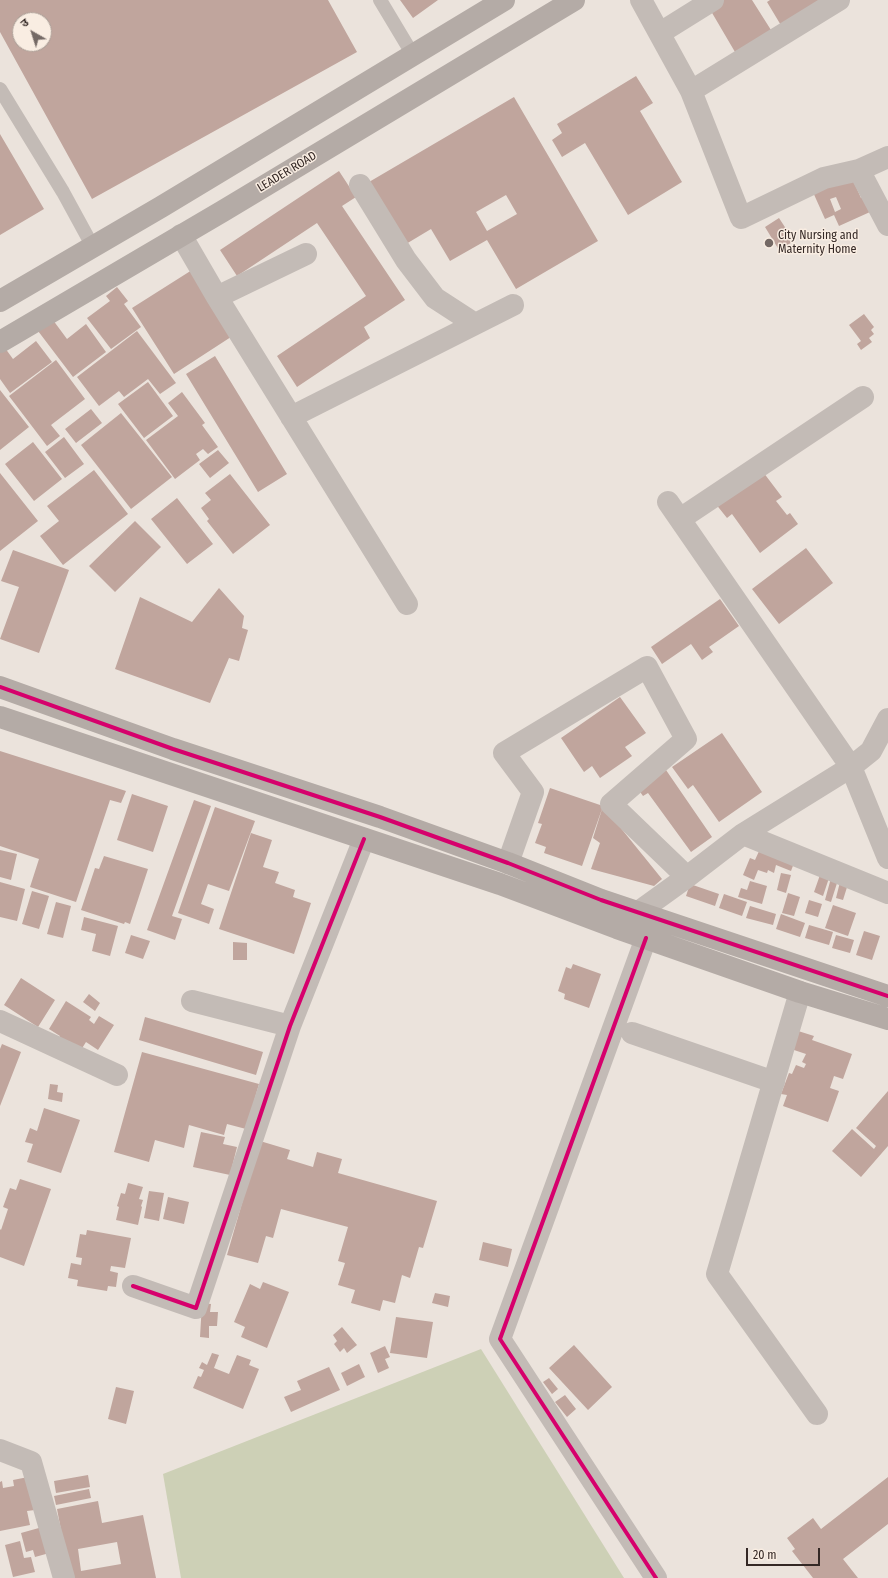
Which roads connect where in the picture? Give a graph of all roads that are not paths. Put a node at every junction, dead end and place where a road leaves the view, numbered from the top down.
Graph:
1 (380, 0) edge
2 (504, 0) edge
3 (574, 0) edge
4 (641, 0) edge
5 (714, 0) edge
6 (839, 0) edge
7 (660, 33) junction
8 (413, 55) junction
9 (0, 89) edge
10 (691, 91) junction
11 (888, 157) edge
12 (859, 170) junction
13 (360, 185) dead end
14 (888, 225) edge
15 (181, 236) junction
16 (93, 247) junction
17 (306, 254) dead end
18 (217, 297) junction
19 (0, 301) edge
20 (513, 305) dead end
21 (475, 324) junction
22 (0, 342) edge
23 (863, 397) dead end
24 (291, 417) junction
25 (407, 604) dead end
26 (0, 687) edge
27 (0, 717) edge
28 (888, 719) edge
29 (851, 767) junction
30 (743, 834) junction
31 (364, 839) junction
32 (888, 858) edge
33 (508, 863) junction
34 (687, 877) junction
35 (888, 893) edge
36 (639, 913) junction
37 (617, 928) junction
38 (646, 938) junction
39 (800, 992) junction
40 (888, 996) edge
41 (192, 1002) dead end
42 (888, 1019) edge
43 (0, 1021) edge
44 (290, 1026) junction
45 (632, 1033) dead end
46 (117, 1075) dead end
47 (774, 1082) junction
48 (133, 1286) dead end
49 (817, 1414) dead end
50 (0, 1450) edge
51 (64, 1578) edge
52 (656, 1578) edge

1 - 8 lane
2 - 8 street
3 - 15 street, LEADER ROAD
4 - 7 street
5 - 7 street
6 - 10 street
7 - 10 street
8 - 16 street
9 - 16 lane
10 - 12 street
11 - 12 street
12 - 14 street
13 - 21 street
15 - 18 street
15 - 22 street, LEADER ROAD
16 - 19 street
17 - 18 street
18 - 24 street
20 - 21 street
21 - 24 street
23 - 29 street
24 - 25 street
26 - 33 street
27 - 31 street
28 - 29 street
29 - 30 street
29 - 32 street
30 - 34 street
30 - 35 street
31 - 37 street
31 - 44 street
33 - 34 street
33 - 36 street
34 - 36 street
36 - 37 street
36 - 40 street
37 - 38 street
38 - 39 street
38 - 52 street
39 - 42 street
39 - 47 street
41 - 44 street
43 - 46 street
44 - 48 street
45 - 47 street
47 - 49 street
50 - 51 street

